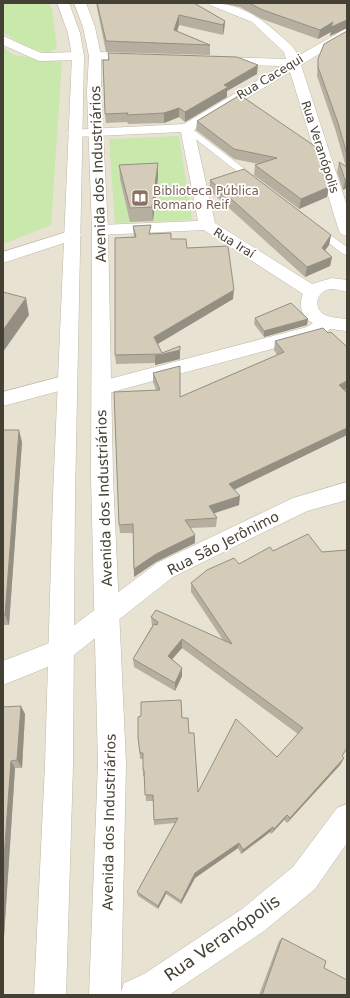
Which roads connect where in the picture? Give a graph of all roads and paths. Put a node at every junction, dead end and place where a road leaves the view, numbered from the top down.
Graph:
1 (64, 3) edge
2 (80, 3) edge
3 (214, 3) edge
4 (347, 32) edge
5 (3, 40) edge
6 (85, 48) junction
7 (151, 58) edge
8 (206, 60) edge
9 (294, 63) junction
10 (187, 128) junction
11 (97, 132) junction
12 (75, 133) junction
13 (261, 185) edge
14 (310, 224) edge
15 (207, 225) junction
16 (100, 230) junction
17 (347, 231) edge
18 (73, 235) junction
19 (347, 252) edge
20 (3, 258) edge
21 (347, 286) edge
22 (312, 292) junction
23 (101, 314) junction
24 (71, 316) junction
25 (327, 323) junction
26 (347, 325) edge
27 (68, 382) junction
28 (101, 388) junction
29 (3, 399) edge
30 (347, 491) edge
31 (108, 613) junction
32 (61, 650) junction
33 (3, 673) edge
34 (347, 818) edge
35 (50, 995) edge
36 (105, 995) edge
37 (136, 995) edge

1 - 6 street, Avenida dos Industriários
2 - 6 street, Avenida dos Industriários
3 - 9 street, Rua Veranópolis
4 - 9 street, Rua Cacequi
5 - 6 street
6 - 7 street
6 - 11 street, Avenida dos Industriários
6 - 12 street, Avenida dos Industriários
8 - 9 street
9 - 10 street, Rua Cacequi
9 - 17 street, Rua Veranópolis
10 - 11 street, Rua Cacequi
10 - 13 lane
10 - 15 street
11 - 12 street, Rua Cacequi
11 - 16 street, Avenida dos Industriários
12 - 18 street, Avenida dos Industriários
14 - 19 lane
15 - 16 street, Rua Iraí
15 - 22 street, Rua Iraí
16 - 23 street, Avenida dos Industriários
18 - 20 street
18 - 24 street, Avenida dos Industriários
21 - 22 street
22 - 25 street
23 - 24 street
23 - 28 street, Avenida dos Industriários
24 - 27 street, Avenida dos Industriários
25 - 26 street
25 - 28 street
27 - 29 street
27 - 32 street, Avenida dos Industriários
28 - 31 street, Avenida dos Industriários
30 - 31 street, Rua São Jerônimo
31 - 32 street, Rua São Jerônimo
31 - 36 street, Avenida dos Industriários
32 - 33 street, Rua São Jerônimo
32 - 35 street, Avenida dos Industriários
34 - 37 street, Rua Veranópolis

